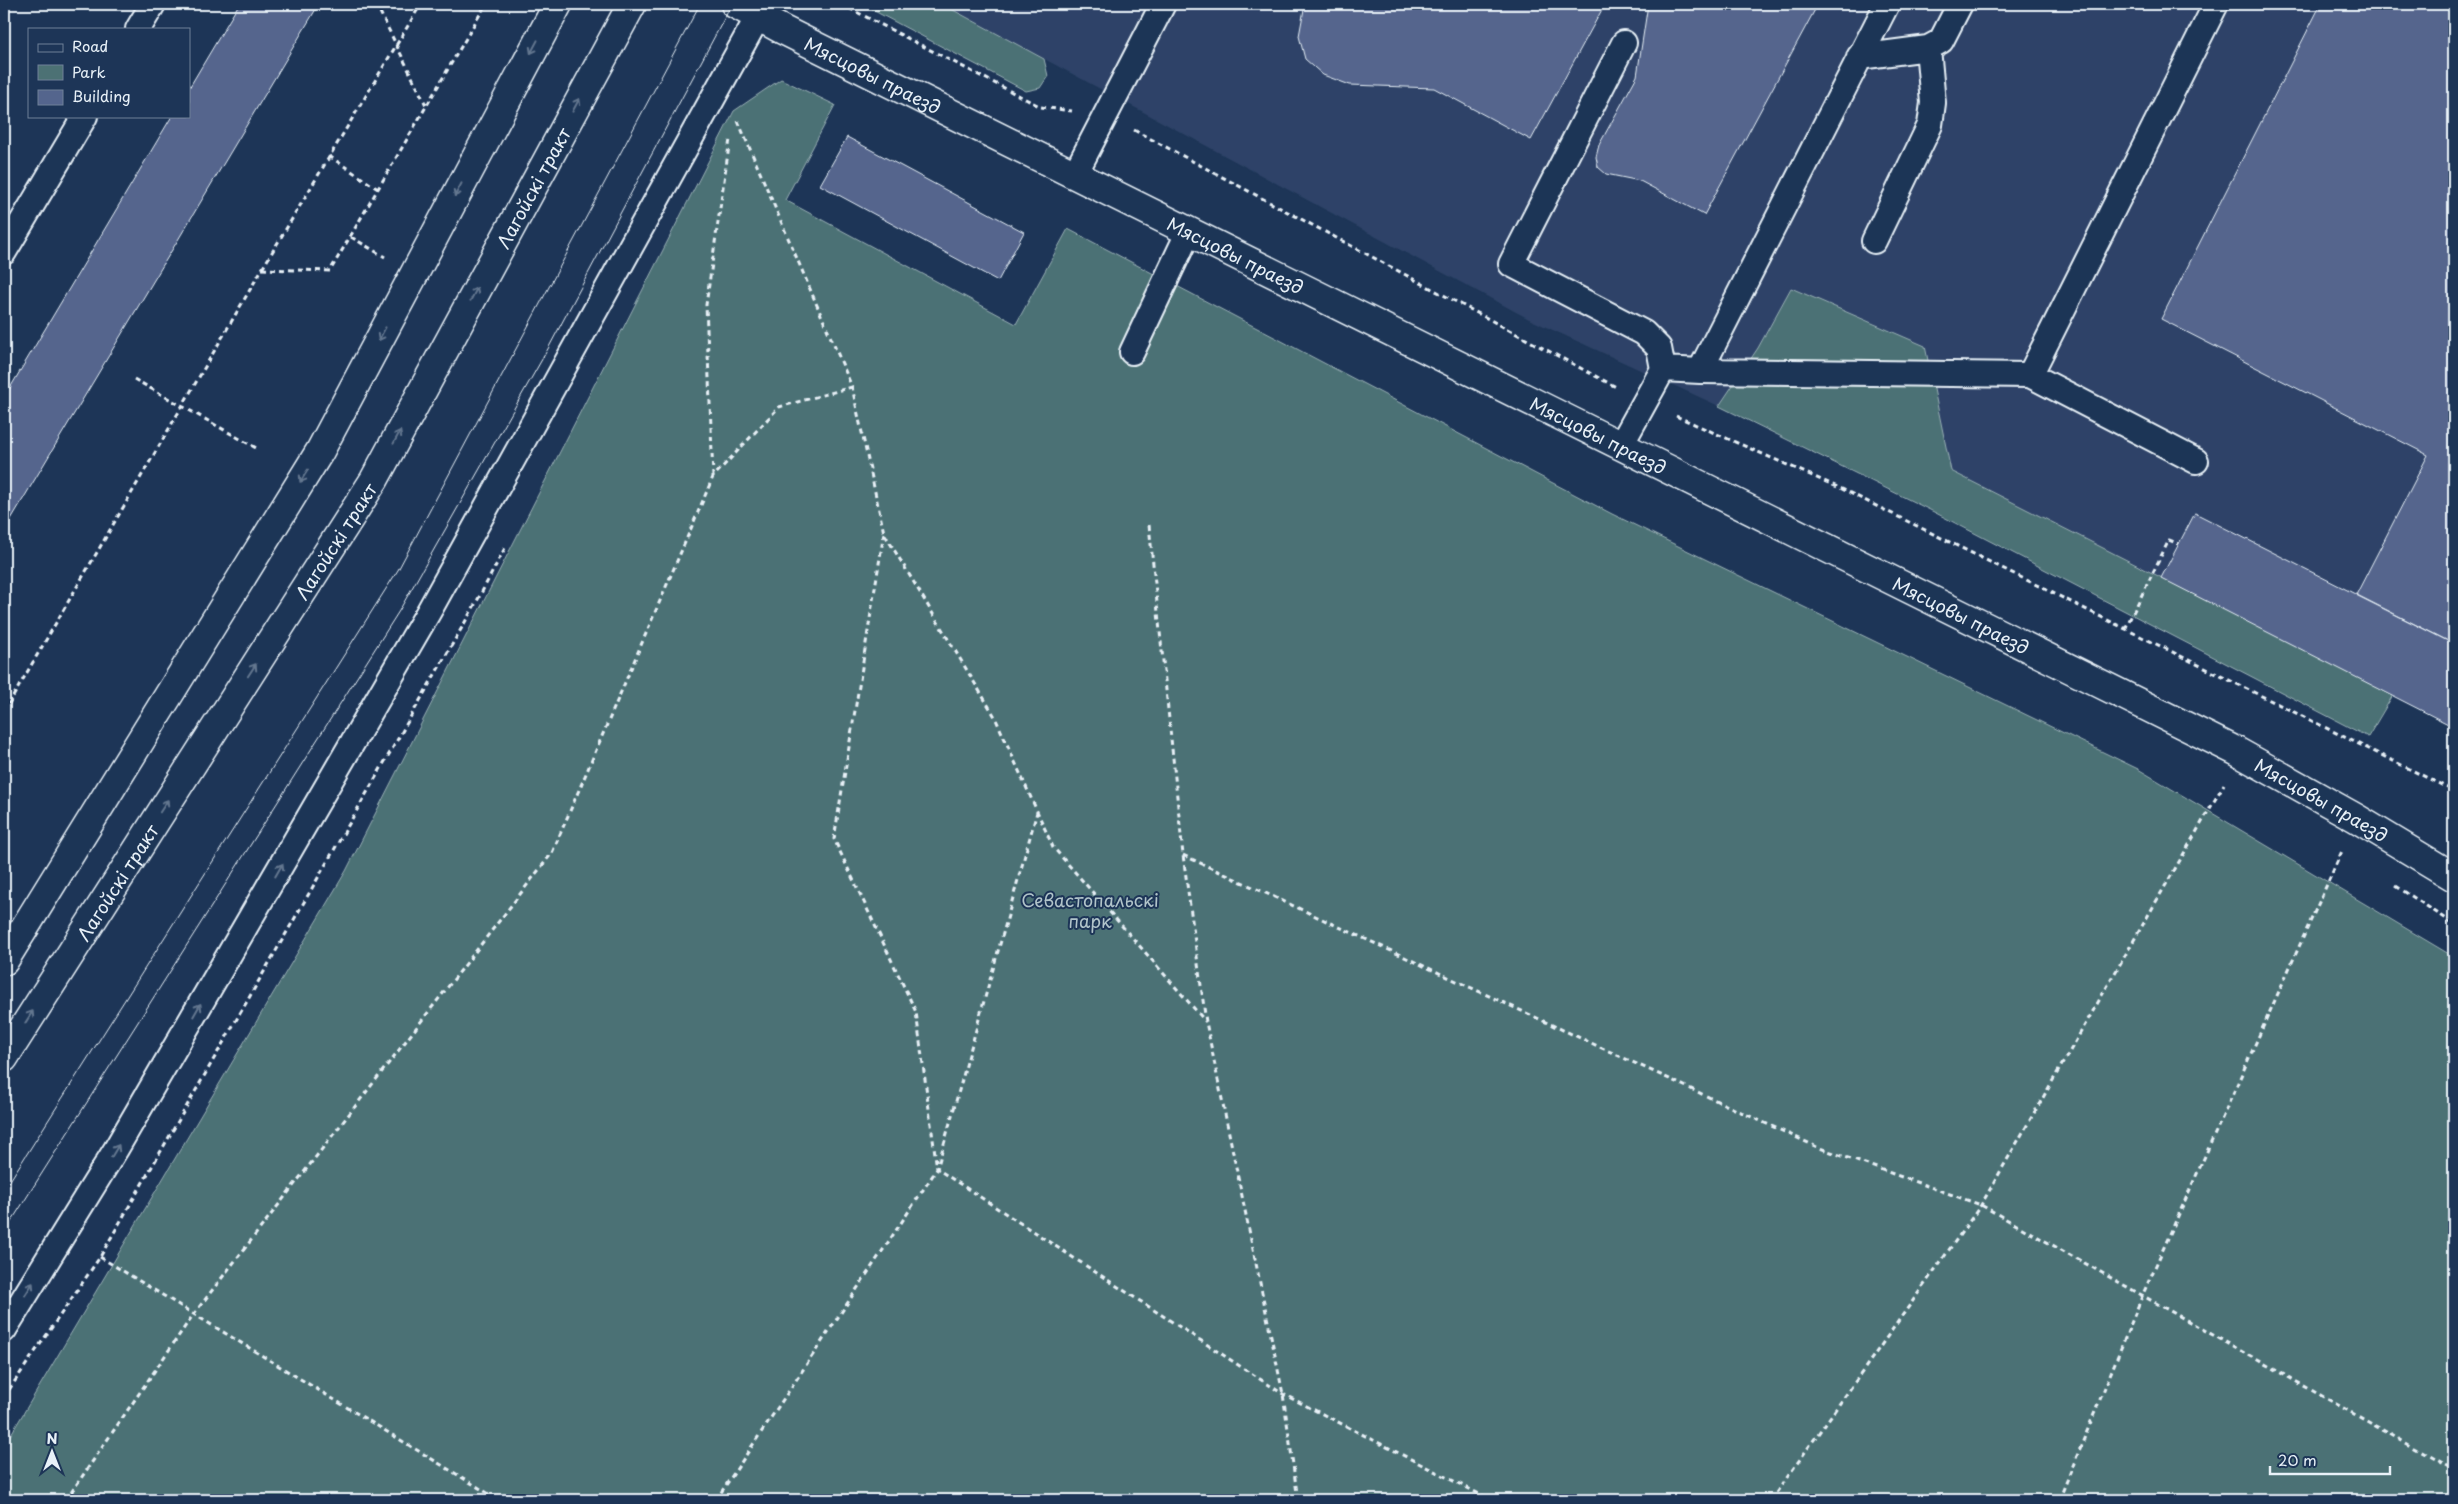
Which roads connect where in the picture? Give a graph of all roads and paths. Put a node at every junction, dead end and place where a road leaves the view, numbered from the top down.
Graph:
1 (153, 4) edge
2 (376, 4) edge
3 (421, 4) edge
4 (486, 4) edge
5 (558, 4) edge
6 (632, 4) edge
7 (1163, 4) edge
8 (1887, 4) edge
9 (1960, 4) edge
10 (2216, 4) edge
11 (753, 8) edge
12 (139, 28) edge
13 (1624, 43) dead end
14 (396, 46) junction
15 (1928, 48) junction
16 (1859, 57) junction
17 (426, 106) junction
18 (84, 118) edge
19 (738, 120) dead end
20 (731, 130) dead end
21 (329, 156) junction
22 (1075, 174) junction
23 (378, 189) junction
24 (1189, 231) junction
25 (1874, 241) dead end
26 (4, 252) edge
27 (262, 269) junction
28 (1132, 352) dead end
29 (1663, 369) junction
30 (1700, 371) junction
31 (2030, 375) junction
32 (134, 379) dead end
33 (852, 387) junction
34 (182, 406) junction
35 (1621, 445) junction
36 (258, 449) dead end
37 (2196, 461) dead end
38 (713, 477) junction
39 (1149, 525) dead end
40 (884, 533) junction
41 (2179, 544) dead end
42 (2125, 629) dead end
43 (4, 712) edge
44 (2236, 751) junction
45 (2215, 782) dead end
46 (2224, 787) junction
47 (1037, 811) junction
48 (2356, 818) junction
49 (2333, 846) dead end
50 (2342, 851) junction
51 (1183, 855) junction
52 (2350, 856) dead end
53 (2454, 877) edge
54 (2390, 882) dead end
55 (2454, 924) edge
56 (4, 961) edge
57 (1206, 1022) junction
58 (4, 1058) edge
59 (937, 1169) junction
60 (1981, 1204) junction
61 (100, 1257) dead end
62 (2143, 1294) junction
63 (193, 1315) junction
64 (4, 1330) edge
65 (1283, 1394) junction
66 (2454, 1470) edge
67 (66, 1500) edge
68 (499, 1500) edge
69 (716, 1500) edge
70 (1298, 1500) edge
71 (1491, 1500) edge
72 (1772, 1500) edge
73 (2059, 1500) edge

1 - 12 lane
2 - 14 path
3 - 14 path
4 - 17 path
5 -> 56 main road
58 -> 6 main road, Лагойскі тракт
7 - 22 lane
8 - 16 lane
9 - 15 lane
10 - 31 lane
11 - 22 main road, Мясцовы праезд
64 -> 11 lane
13 - 29 lane
14 - 17 path
14 - 21 path
15 - 16 lane
15 - 25 lane
16 - 30 lane
17 - 23 path
18 - 26 lane
19 - 33 path
20 - 38 path
21 - 23 path
21 - 27 path
22 - 24 main road, Мясцовы праезд
23 - 27 path
24 - 28 lane
24 - 35 main road, Мясцовы праезд
27 - 34 path
29 - 30 lane
29 - 35 lane
30 - 31 lane
31 - 37 lane
32 - 34 path
33 - 38 path
33 - 40 path
34 - 36 path
34 - 43 path
35 - 44 main road, Мясцовы праезд
38 - 63 path
39 - 51 path
40 - 47 path
40 - 59 path
41 - 42 path
44 - 46 path
44 - 48 main road, Мясцовы праезд
45 - 46 path
46 - 60 path
47 - 57 path
47 - 59 path
48 - 50 path
48 - 53 main road, Мясцовы праезд
49 - 50 path
50 - 52 path
50 - 62 path
51 - 57 path
51 - 60 path
54 - 55 path
57 - 65 path
59 - 65 path
59 - 69 path
60 - 62 path
60 - 72 path
61 - 63 path
62 - 66 path
62 - 73 path
63 - 67 path
63 - 68 path
65 - 70 path
65 - 71 path

